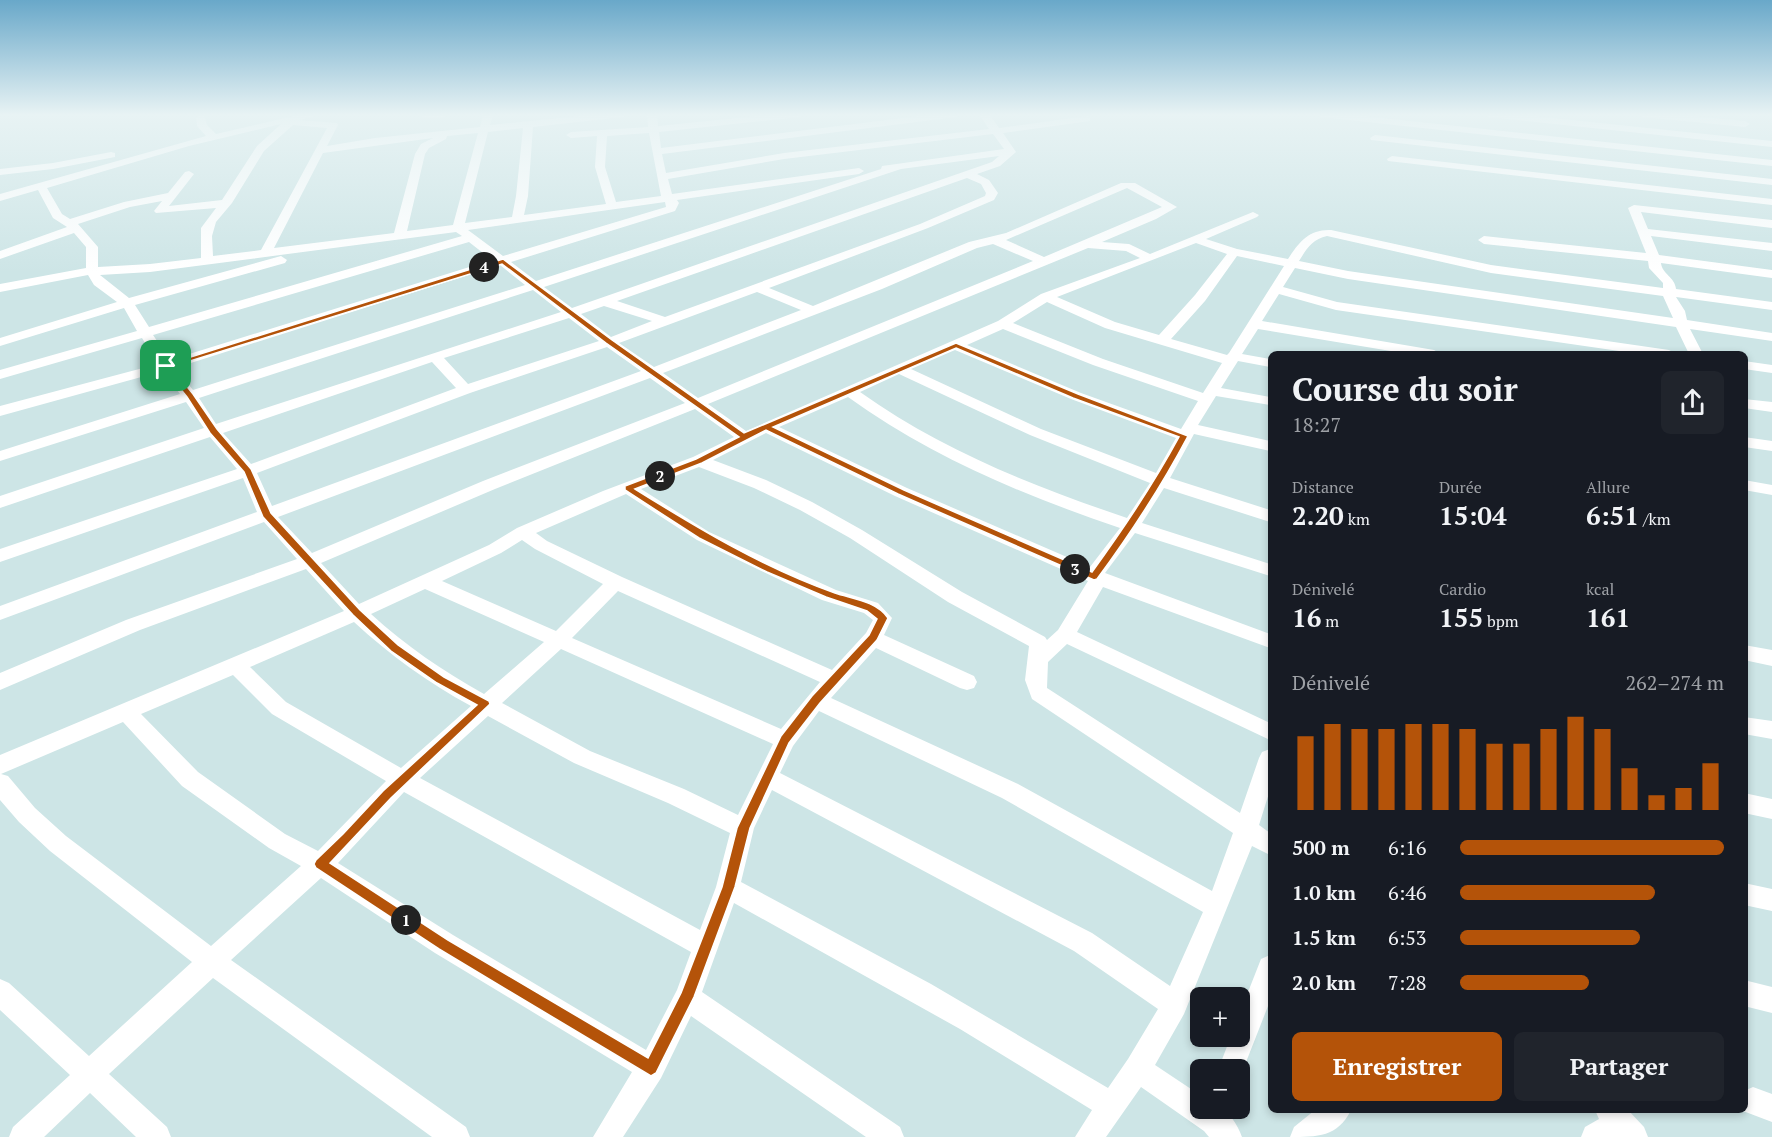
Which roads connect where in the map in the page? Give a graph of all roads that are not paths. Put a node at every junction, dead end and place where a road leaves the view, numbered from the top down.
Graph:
1 (43, 167) edge
2 (108, 167) edge
3 (249, 167) edge
4 (311, 167) edge
5 (417, 167) edge
6 (474, 167) edge
7 (524, 167) edge
8 (600, 167) edge
9 (660, 167) edge
10 (720, 167) edge
11 (897, 167) joint
12 (987, 167) edge
13 (1445, 167) edge
14 (1489, 167) edge
15 (1638, 167) edge
16 (0, 172) edge
17 (189, 174) dead end
18 (967, 174) junction
19 (1490, 174) junction
20 (663, 177) junction
21 (1772, 182) edge
22 (41, 186) junction
23 (172, 196) junction
24 (0, 198) edge
25 (667, 198) junction
26 (1772, 202) edge
27 (226, 203) junction
28 (612, 206) junction
29 (1253, 215) dead end
30 (517, 219) junction
31 (1772, 224) edge
32 (73, 225) junction
33 (458, 228) junction
34 (1644, 232) junction
35 (400, 234) junction
36 (469, 238) junction
37 (1195, 239) junction
38 (995, 240) junction
39 (1484, 240) dead end
40 (332, 243) junction
41 (1086, 244) junction
42 (1772, 248) edge
43 (1234, 252) junction
44 (266, 253) junction
45 (0, 255) edge
46 (1150, 258) junction
47 (1654, 258) junction
48 (207, 261) junction
49 (503, 261) junction
50 (1043, 261) junction
51 (1291, 265) junction
52 (92, 272) junction
53 (1772, 274) edge
54 (536, 285) junction
55 (756, 287) junction
56 (0, 288) edge
57 (1277, 289) junction
58 (1669, 293) junction
59 (1046, 297) junction
60 (603, 301) junction
61 (127, 303) junction
62 (1772, 306) edge
63 (812, 310) junction
64 (571, 313) junction
65 (665, 321) junction
66 (1003, 324) junction
67 (1255, 324) junction
68 (1680, 324) junction
69 (147, 333) junction
70 (1772, 337) edge
71 (1161, 341) junction
72 (0, 342) edge
73 (609, 342) junction
74 (956, 345) junction
75 (1416, 351) edge
76 (1648, 351) edge
77 (1694, 351) edge
78 (435, 356) junction
79 (1232, 359) junction
80 (1268, 363) edge
81 (166, 366) junction
82 (1748, 366) edge
83 (900, 369) junction
84 (1772, 369) edge
85 (653, 372) junction
86 (0, 375) edge
87 (465, 390) junction
88 (849, 391) junction
89 (1210, 395) junction
90 (190, 396) junction
91 (1268, 402) edge
92 (698, 403) junction
93 (1748, 404) edge
94 (1772, 407) edge
95 (0, 411) edge
96 (766, 426) junction
97 (213, 431) junction
98 (1186, 432) junction
99 (744, 437) junction
100 (1748, 443) edge
101 (1268, 446) edge
102 (1772, 446) edge
103 (0, 456) edge
104 (699, 461) junction
105 (248, 471) junction
106 (1160, 481) junction
107 (1748, 486) edge
108 (628, 488) junction
109 (1772, 490) edge
110 (0, 502) edge
111 (267, 515) junction
112 (1268, 515) edge
113 (1132, 524) junction
114 (523, 532) junction
115 (0, 556) edge
116 (309, 561) junction
117 (1268, 569) edge
118 (1096, 578) junction
119 (426, 581) junction
120 (616, 582) junction
121 (356, 612) junction
122 (0, 613) edge
123 (878, 628) junction
124 (1065, 635) junction
125 (1268, 640) edge
126 (557, 641) junction
127 (1748, 653) edge
128 (1772, 658) edge
129 (1038, 659) junction
130 (236, 666) junction
131 (836, 680) junction
132 (0, 682) edge
133 (967, 682) dead end
134 (816, 700) junction
135 (485, 704) junction
136 (125, 711) junction
137 (1748, 726) edge
138 (1772, 730) edge
139 (1268, 731) edge
140 (785, 740) junction
141 (0, 765) edge
142 (1268, 771) edge
143 (766, 776) junction
144 (403, 780) junction
145 (0, 783) edge
146 (1748, 804) edge
147 (1772, 809) edge
148 (743, 828) junction
149 (1245, 829) junction
150 (1268, 845) edge
151 (320, 864) junction
152 (728, 887) junction
153 (1748, 895) edge
154 (1772, 900) edge
155 (1217, 907) junction
156 (707, 946) junction
157 (212, 963) junction
158 (1268, 973) edge
159 (0, 992) edge
160 (1748, 994) edge
161 (687, 997) junction
162 (1772, 1000) edge
163 (1175, 1005) junction
164 (1235, 1059) edge
165 (651, 1068) junction
166 (1138, 1069) junction
167 (89, 1076) junction
168 (1111, 1106) junction
169 (1333, 1113) edge
170 (1621, 1123) edge
171 (1217, 1126) edge
172 (616, 1133) edge
173 (23, 1137) edge
174 (157, 1137) edge
175 (456, 1137) edge
176 (890, 1137) edge
177 (1089, 1137) edge
178 (1304, 1137) edge
179 (1595, 1137) edge

1 - 16 street
2 - 22 street
3 - 27 street
4 - 44 street
5 - 35 street
6 - 33 street
7 - 30 street
8 - 28 street
9 - 20 street
10 - 20 street
11 - 25 street
11 - 54 street
12 - 18 street
13 - 19 street
14 - 19 street
15 - 21 street
17 - 23 street
18 - 55 street
18 - 60 street
19 - 26 street
20 - 25 street
22 - 24 street
22 - 32 street
23 - 27 street
23 - 32 street
25 - 28 street
25 - 49 street
27 - 48 street
28 - 30 street
29 - 37 street
30 - 33 street
31 - 34 street
32 - 45 street
32 - 52 street
33 - 35 street
33 - 36 street
34 - 42 street
34 - 47 street
35 - 40 street
36 - 49 street
36 - 69 street
37 - 43 street
37 - 46 street
38 - 41 street
38 - 50 street
38 - 63 street
39 - 47 street
40 - 44 street
40 - 61 street
41 - 46 street
41 - 50 street
43 - 51 street
43 - 71 street
44 - 48 street
46 - 59 street
47 - 53 street
47 - 58 street
48 - 52 street
49 - 54 street
49 - 81 street
50 - 92 street
51 - 57 street
51 - 58 street
51 - 68 street
52 - 56 street
52 - 61 street
54 - 64 street
54 - 90 street
55 - 63 street
55 - 65 street
57 - 67 street
57 - 76 street
58 - 62 street
58 - 68 street
59 - 66 street
59 - 71 street
60 - 64 street
60 - 65 street
61 - 69 street
61 - 72 street
63 - 85 street
64 - 73 street
64 - 78 street
65 - 73 street
66 - 74 street
66 - 89 street
67 - 75 street
67 - 79 street
68 - 70 street
68 - 77 street
69 - 81 street
69 - 86 street
71 - 79 street
73 - 85 street
73 - 87 street
74 - 83 street
74 - 98 street
78 - 87 street
78 - 97 street
79 - 80 street
79 - 89 street
81 - 90 street
81 - 95 street
82 - 84 street
83 - 88 street
83 - 106 street
85 - 92 street
85 - 111 street
87 - 105 street
88 - 96 street
88 - 113 street
89 - 91 street
89 - 98 street
90 - 97 street
90 - 103 street
92 - 99 street
92 - 116 street
93 - 94 street
96 - 99 street
96 - 118 street
97 - 105 street
97 - 110 street
98 - 101 street
98 - 106 street
99 - 104 street
100 - 102 street
104 - 108 street
104 - 129 street
105 - 111 street
105 - 115 street
106 - 112 street
106 - 113 street
107 - 109 street
108 - 114 street
108 - 123 street
111 - 116 street
111 - 122 street
113 - 117 street
113 - 118 street
114 - 119 street
114 - 120 street
116 - 121 street
116 - 132 street
118 - 124 street
118 - 125 street
119 - 121 street
119 - 126 street
120 - 126 street
120 - 131 street
121 - 130 street
121 - 135 street
123 - 131 street
123 - 133 street
124 - 129 street
124 - 139 street
126 - 135 street
126 - 140 street
127 - 128 street
129 - 149 street
130 - 136 street
130 - 144 street
131 - 134 street
134 - 140 street
134 - 155 street
135 - 144 street
135 - 148 street
136 - 141 street
136 - 151 street
137 - 138 street
140 - 143 street
142 - 149 street
143 - 148 street
143 - 163 street
144 - 151 street
144 - 156 street
145 - 157 street
146 - 147 street
148 - 152 street
149 - 150 street
149 - 155 street
151 - 157 street
151 - 165 street
152 - 156 street
152 - 168 street
153 - 154 street
155 - 163 street
156 - 161 street
157 - 167 street
157 - 175 street
158 - 164 street
159 - 167 street
160 - 162 street
161 - 165 street
161 - 176 street
163 - 166 street
165 - 172 street
166 - 168 street
166 - 171 street
167 - 173 street
167 - 174 street
168 - 177 street
169 - 178 street
170 - 179 street

